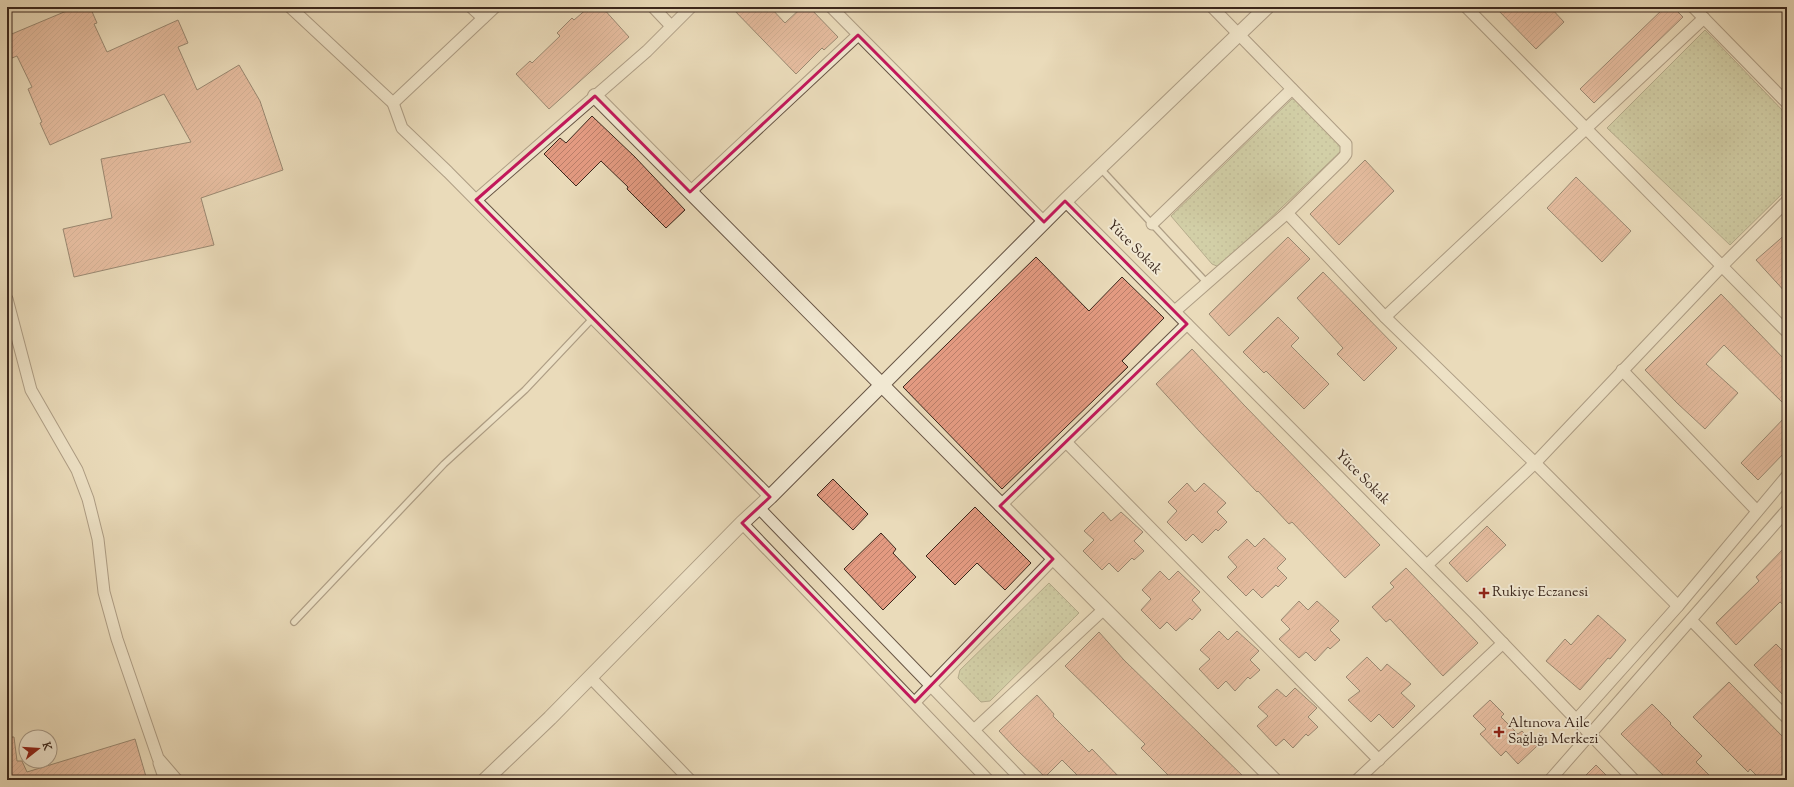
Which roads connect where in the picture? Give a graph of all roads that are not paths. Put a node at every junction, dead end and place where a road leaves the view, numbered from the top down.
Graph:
1 (290, 7) edge
2 (471, 7) edge
3 (495, 7) edge
4 (653, 7) edge
5 (691, 7) edge
6 (830, 7) edge
7 (1212, 7) edge
8 (1267, 7) edge
9 (1466, 7) edge
10 (1693, 7) edge
11 (483, 18) junction
12 (1704, 18) junction
13 (671, 26) junction
14 (858, 35) junction
15 (1238, 35) junction
16 (1292, 89) junction
17 (595, 96) junction
18 (393, 103) junction
19 (1787, 103) edge
20 (1586, 128) junction
21 (1100, 168) junction
22 (690, 192) junction
23 (476, 200) junction
24 (1065, 201) junction
25 (1787, 201) edge
26 (1286, 213) junction
27 (1044, 222) junction
28 (1152, 224) junction
29 (1722, 266) junction
30 (1207, 283) junction
31 (7, 299) edge
32 (1175, 311) junction
33 (1385, 317) junction
34 (593, 318) junction
35 (1188, 324) junction
36 (1787, 332) edge
37 (1622, 370) junction
38 (882, 386) junction
39 (1066, 442) junction
40 (1535, 463) junction
41 (1787, 476) edge
42 (770, 497) junction
43 (1000, 506) junction
44 (759, 508) junction
45 (1787, 510) edge
46 (1757, 511) junction
47 (742, 523) junction
48 (1053, 559) junction
49 (1427, 565) junction
50 (1678, 606) junction
51 (1103, 610) junction
52 (1691, 620) junction
53 (294, 622) dead end
54 (1503, 643) junction
55 (590, 677) junction
56 (931, 686) junction
57 (915, 702) junction
58 (1787, 718) edge
59 (1577, 719) junction
60 (974, 730) junction
61 (1591, 735) junction
62 (158, 758) junction
63 (1379, 760) junction
64 (165, 780) edge
65 (177, 780) edge
66 (485, 780) edge
67 (690, 780) edge
68 (988, 780) edge
69 (1022, 780) edge
70 (1274, 780) edge
71 (1357, 780) edge
72 (1550, 780) edge
73 (1634, 780) edge

1 - 18 street
2 - 11 street
3 - 11 street
4 - 13 street
5 - 13 street
6 - 14 street
7 - 15 street
8 - 15 street
9 - 20 street
10 - 12 street
11 - 18 street
12 - 19 street
12 - 20 street
13 - 17 street
14 - 22 street
14 - 27 street
15 - 16 street
15 - 21 street
16 - 26 street
16 - 28 street
17 - 22 street
17 - 23 street
18 - 23 street
20 - 29 street
20 - 33 street
21 - 24 street
21 - 28 lane
22 - 38 street
23 - 34 street
24 - 27 street
24 - 32 street, Yüce Sokak
25 - 29 street
26 - 30 street
26 - 33 street
27 - 38 street
28 - 30 lane
29 - 36 street
29 - 37 street
30 - 32 street
31 - 62 street
32 - 35 street, Yüce Sokak
33 - 40 street
34 - 42 street
34 - 53 lane
35 - 39 street
35 - 49 street, Yüce Sokak
37 - 40 street
37 - 46 street
38 - 42 street
38 - 43 street
39 - 43 street
39 - 63 street
40 - 49 street
40 - 50 street
41 - 46 street
42 - 44 street
43 - 48 street
44 - 47 street
44 - 56 street
45 - 52 street
46 - 50 street
47 - 55 street
47 - 57 street
48 - 51 street
48 - 56 street
49 - 54 street, Yüce Sokak
50 - 59 street
51 - 60 street
51 - 70 street
52 - 58 street
52 - 61 street
54 - 59 street, Yüce Sokak
54 - 63 street
55 - 66 street
55 - 67 street
56 - 57 street
56 - 60 street
57 - 68 street
59 - 61 street, Yüce Sokak
60 - 69 street
61 - 72 street
61 - 73 street, Yüce Sokak
62 - 64 street
62 - 65 street
63 - 71 street

